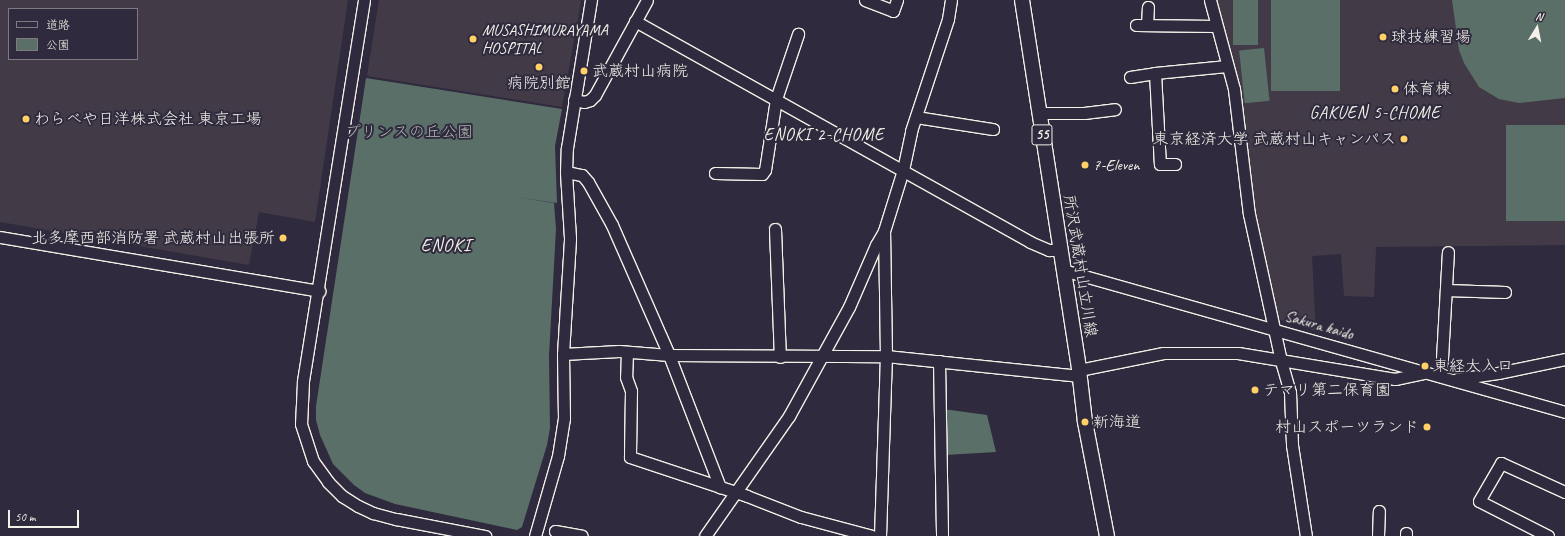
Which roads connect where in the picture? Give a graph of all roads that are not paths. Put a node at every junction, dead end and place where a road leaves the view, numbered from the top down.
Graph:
1 (364, 0) edge
2 (591, 0) edge
3 (647, 0) edge
4 (865, 0) edge
5 (897, 0) edge
6 (951, 0) edge
7 (1022, 0) edge
8 (1210, 0) edge
9 (1148, 7) dead end
10 (635, 21) junction
11 (1216, 26) junction
12 (798, 34) dead end
13 (1227, 66) junction
14 (1155, 73) junction
15 (1130, 77) dead end
16 (776, 99) junction
17 (574, 100) junction
18 (1115, 109) dead end
19 (1039, 113) junction
20 (916, 117) junction
21 (993, 129) dead end
22 (1175, 164) dead end
23 (903, 170) junction
24 (566, 172) junction
25 (715, 174) dead end
26 (775, 229) dead end
27 (884, 231) junction
28 (0, 237) edge
29 (1060, 250) junction
30 (1448, 252) dead end
31 (1063, 270) junction
32 (1446, 290) junction
33 (319, 291) junction
34 (1505, 292) dead end
35 (1275, 329) junction
36 (626, 352) junction
37 (563, 354) junction
38 (669, 356) junction
39 (886, 356) junction
40 (780, 357) junction
41 (823, 357) junction
42 (1565, 359) edge
43 (939, 361) junction
44 (1281, 361) junction
45 (1426, 372) junction
46 (1080, 373) junction
47 (1441, 376) junction
48 (1452, 380) junction
49 (1565, 412) edge
50 (720, 487) junction
51 (1565, 492) edge
52 (736, 494) junction
53 (1379, 511) dead end
54 (555, 531) dead end
55 (485, 536) edge
56 (535, 536) edge
57 (582, 536) edge
58 (705, 536) edge
59 (872, 536) edge
60 (880, 536) edge
61 (942, 536) edge
62 (1107, 536) edge
63 (1306, 536) edge
64 (1378, 536) edge
65 (1548, 536) edge

1 - 33 street
2 - 17 street
3 - 10 street
4 - 5 street
6 - 20 street
7 - 19 main road, 所沢武蔵村山立川線 / 55
8 - 11 street
9 - 11 street
10 - 16 street
10 - 17 street
11 - 13 street
12 - 16 street
13 - 14 street
13 - 35 street
14 - 15 street
14 - 22 street
16 - 23 street
16 - 25 street
17 - 24 street
18 - 19 street
19 - 29 main road, 所沢武蔵村山立川線 / 55
20 - 21 street
20 - 23 street
23 - 27 street
23 - 29 street
24 - 37 street
24 - 38 street
26 - 40 street
27 - 39 street
27 - 41 street
28 - 33 street
29 - 31 main road, 所沢武蔵村山立川線 / 55
30 - 32 street
31 - 35 street, Sakura kaido
31 - 46 main road, 所沢武蔵村山立川線 / 55
32 - 34 street
32 - 47 street
33 - 55 street
35 - 44 street
35 - 45 street, Sakura kaido
36 - 37 street
36 - 38 street
36 - 50 street
37 - 56 street
38 - 40 street
38 - 50 street
39 - 41 street
39 - 43 street
39 - 60 street
40 - 41 street
41 - 52 street
42 - 48 street
43 - 46 street
43 - 61 street
44 - 45 street
44 - 46 street
44 - 63 street
45 - 47 street, Sakura kaido
46 - 62 main road, 所沢武蔵村山立川線 / 55
47 - 48 street, Sakura kaido
48 - 49 street, Sakura kaido
50 - 52 street
51 - 65 street
52 - 58 street
52 - 59 street
53 - 64 street
54 - 57 street

